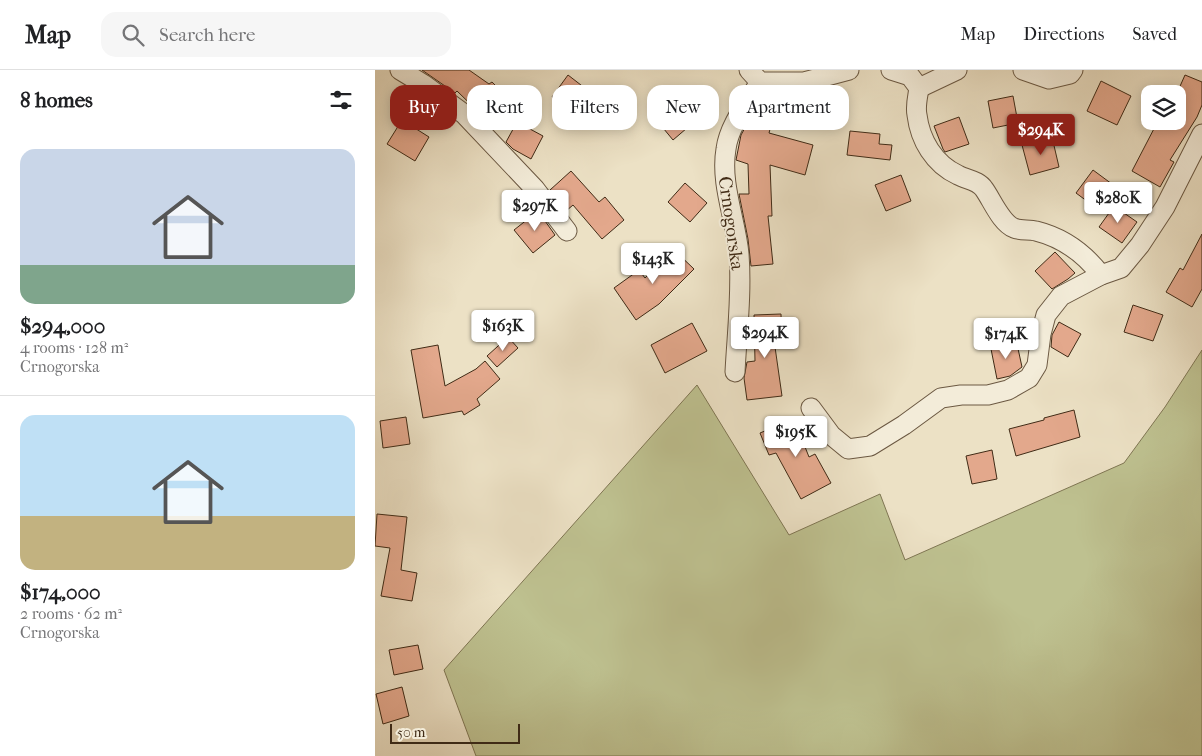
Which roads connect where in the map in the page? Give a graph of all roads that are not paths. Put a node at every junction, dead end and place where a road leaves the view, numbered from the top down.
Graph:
1 (400, 70) edge
2 (849, 70) edge
3 (891, 70) edge
4 (957, 70) edge
5 (1023, 70) edge
6 (1073, 70) edge
7 (755, 76) edge
8 (919, 88) junction
9 (1202, 134) edge
10 (567, 231) dead end
11 (1101, 275) junction
12 (735, 372) dead end
13 (811, 408) dead end

1 - 10 street
2 - 7 street, Crnogorska
3 - 8 street
4 - 8 street
5 - 6 street
7 - 12 street, Crnogorska
8 - 11 street
9 - 11 street
11 - 13 street

